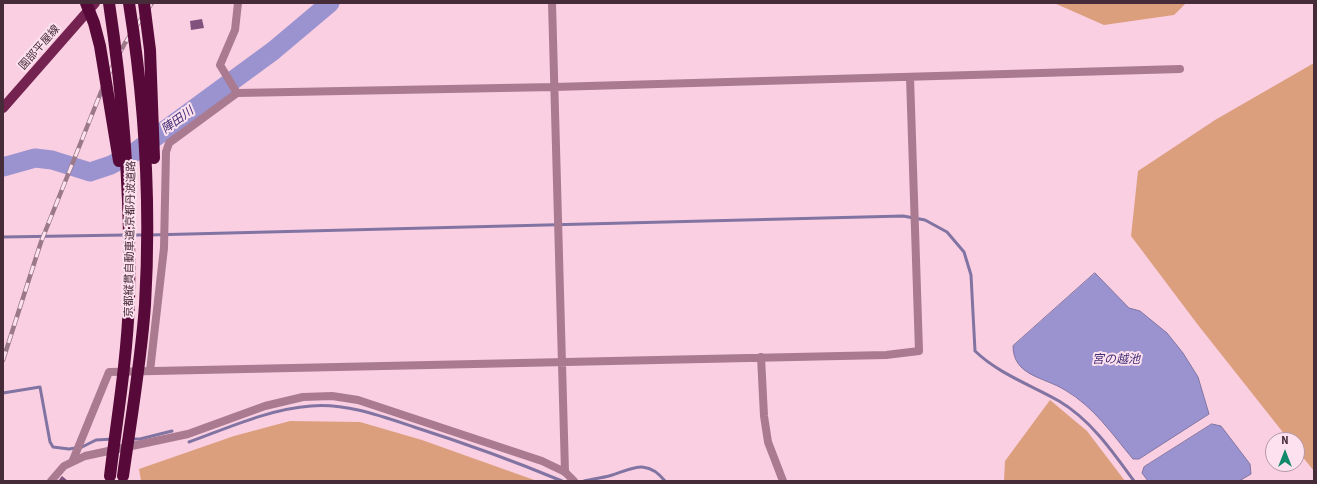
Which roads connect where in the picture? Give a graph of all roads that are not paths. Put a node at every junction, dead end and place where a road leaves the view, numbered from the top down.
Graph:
1 (86, 3) edge
2 (95, 3) edge
3 (109, 3) edge
4 (129, 3) edge
5 (144, 3) edge
6 (238, 3) edge
7 (552, 3) edge
8 (1180, 69) dead end
9 (910, 77) junction
10 (554, 87) junction
11 (236, 90) junction
12 (3, 108) edge
13 (129, 249) junction
14 (145, 305) junction
15 (761, 357) junction
16 (562, 361) junction
17 (150, 371) junction
18 (74, 457) junction
19 (565, 472) junction
20 (110, 476) dead end
21 (123, 476) dead end
22 (50, 481) edge
23 (574, 481) edge
24 (784, 481) edge

1 - 13 highway, bridge
2 - 12 main road, 園部平屋線
3 - 13 highway, 京都縦貫自動車道;京都丹波道路, bridge
4 - 14 highway, 京都縦貫自動車道;京都丹波道路, bridge
5 - 14 highway, bridge
6 - 11 street
7 - 10 street
8 - 9 street
9 - 10 street
9 - 15 street
10 - 11 street
10 - 16 street
11 - 17 street
13 - 20 highway, 京都縦貫自動車道;京都丹波道路, bridge
14 - 21 highway, 京都縦貫自動車道;京都丹波道路, bridge
15 - 16 street
15 - 24 street
16 - 17 street
16 - 19 street
17 - 18 street
18 - 19 street
18 - 22 street
19 - 23 street

